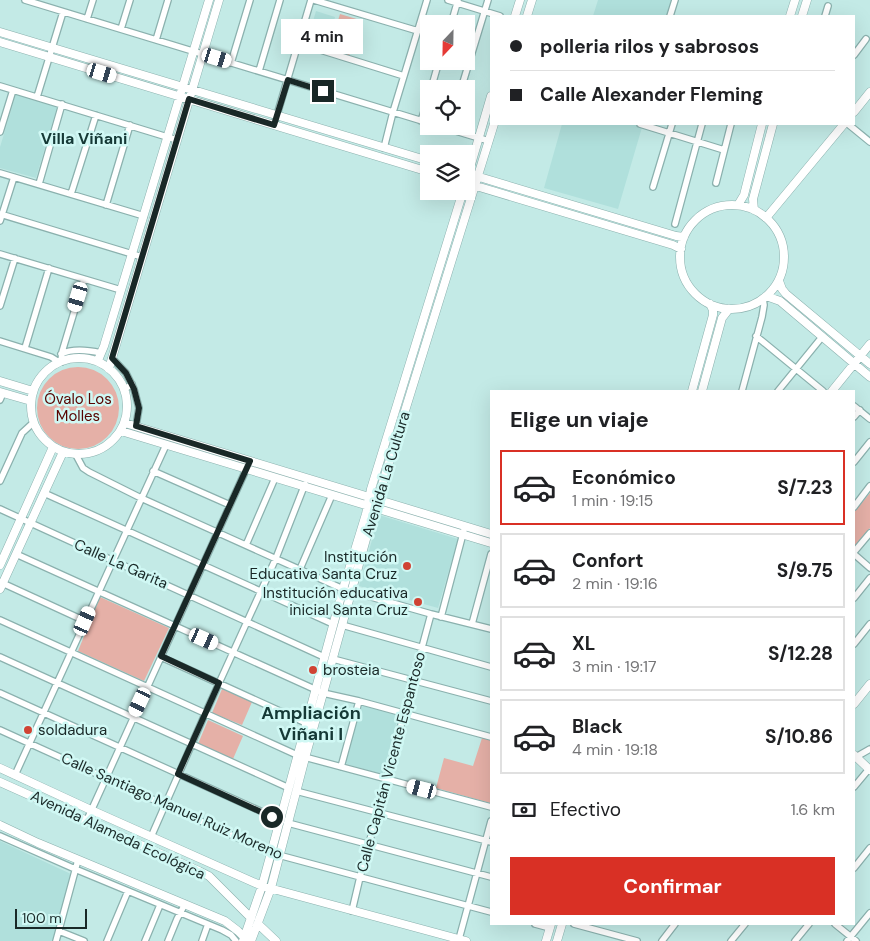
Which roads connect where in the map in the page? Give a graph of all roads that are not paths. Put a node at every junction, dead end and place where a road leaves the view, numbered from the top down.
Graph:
1 (25, 0) edge
2 (93, 0) edge
3 (130, 0) edge
4 (168, 0) edge
5 (209, 0) edge
6 (219, 0) edge
7 (250, 0) edge
8 (280, 0) edge
9 (313, 0) edge
10 (427, 0) edge
11 (448, 0) edge
12 (488, 0) edge
13 (520, 0) edge
14 (532, 0) edge
15 (675, 0) edge
16 (795, 0) edge
17 (807, 0) edge
18 (458, 1) edge
19 (39, 2) edge
20 (828, 6) dead end
21 (63, 12) junction
22 (485, 12) junction
23 (454, 15) edge
24 (496, 15) edge
25 (515, 15) edge
26 (527, 15) edge
27 (670, 15) edge
28 (790, 15) edge
29 (802, 15) edge
30 (825, 15) edge
31 (87, 19) junction
32 (121, 29) junction
33 (418, 31) junction
34 (0, 32) edge
35 (866, 39) dead end
36 (156, 40) junction
37 (0, 42) edge
38 (298, 44) junction
39 (52, 48) junction
40 (193, 51) junction
41 (203, 54) junction
42 (855, 54) edge
43 (49, 57) junction
44 (231, 63) junction
45 (259, 71) junction
46 (404, 76) junction
47 (288, 80) junction
48 (464, 80) edge
49 (0, 86) edge
50 (183, 87) junction
51 (13, 90) junction
52 (192, 90) junction
53 (870, 92) edge
54 (180, 96) junction
55 (37, 97) junction
56 (189, 99) junction
57 (490, 99) edge
58 (62, 104) junction
59 (855, 111) edge
60 (393, 112) junction
61 (96, 115) junction
62 (277, 116) junction
63 (420, 121) edge
64 (130, 125) junction
65 (274, 125) junction
66 (494, 125) edge
67 (643, 125) edge
68 (672, 125) edge
69 (702, 125) edge
70 (731, 125) edge
71 (762, 125) edge
72 (773, 125) edge
73 (845, 125) edge
74 (847, 125) edge
75 (0, 132) edge
76 (669, 133) junction
77 (470, 135) edge
78 (167, 136) junction
79 (478, 138) junction
80 (177, 140) junction
81 (489, 141) junction
82 (697, 141) junction
83 (870, 142) edge
84 (384, 148) junction
85 (475, 148) edge
86 (724, 150) junction
87 (420, 158) edge
88 (420, 169) edge
89 (0, 173) edge
90 (475, 176) edge
91 (478, 176) junction
92 (14, 177) junction
93 (716, 182) dead end
94 (39, 184) junction
95 (476, 186) junction
96 (653, 186) dead end
97 (71, 194) junction
98 (459, 200) edge
99 (106, 205) junction
100 (738, 205) junction
101 (754, 210) junction
102 (1, 216) edge
103 (144, 216) junction
104 (766, 218) junction
105 (675, 224) dead end
106 (684, 237) junction
107 (681, 249) junction
108 (0, 254) edge
109 (132, 254) junction
110 (142, 257) junction
111 (15, 258) junction
112 (49, 268) junction
113 (84, 279) junction
114 (778, 281) junction
115 (121, 290) junction
116 (765, 298) junction
117 (710, 304) junction
118 (0, 306) edge
119 (729, 309) junction
120 (756, 336) junction
121 (822, 337) junction
122 (417, 339) junction
123 (0, 341) edge
124 (427, 342) junction
125 (870, 344) edge
126 (25, 348) junction
127 (101, 353) junction
128 (860, 356) junction
129 (112, 358) junction
130 (60, 359) junction
131 (96, 361) junction
132 (854, 364) junction
133 (870, 364) edge
134 (110, 369) junction
135 (796, 369) junction
136 (870, 378) edge
137 (0, 381) edge
138 (132, 384) junction
139 (124, 389) junction
140 (692, 390) edge
141 (702, 390) edge
142 (742, 390) edge
143 (779, 390) edge
144 (821, 390) edge
145 (835, 390) edge
146 (33, 391) junction
147 (1, 395) edge
148 (31, 401) junction
149 (855, 407) edge
150 (860, 410) junction
151 (855, 417) edge
152 (870, 419) edge
153 (34, 422) junction
154 (136, 426) junction
155 (123, 427) junction
156 (870, 442) edge
157 (166, 444) junction
158 (54, 447) junction
159 (63, 452) junction
160 (76, 455) junction
161 (250, 461) junction
162 (855, 461) edge
163 (247, 469) junction
164 (154, 471) junction
165 (275, 478) junction
166 (307, 478) junction
167 (0, 481) edge
168 (304, 486) junction
169 (870, 486) edge
170 (44, 492) junction
171 (332, 495) junction
172 (369, 497) junction
173 (142, 498) junction
174 (378, 499) junction
175 (230, 505) junction
176 (855, 505) edge
177 (371, 507) junction
178 (0, 509) edge
179 (21, 519) junction
180 (30, 523) junction
181 (465, 526) junction
182 (127, 530) junction
183 (218, 532) junction
184 (870, 533) edge
185 (462, 534) junction
186 (490, 534) edge
187 (490, 543) edge
188 (246, 545) junction
189 (855, 552) edge
190 (16, 554) junction
191 (855, 554) edge
192 (276, 558) junction
193 (490, 558) edge
194 (113, 561) junction
195 (0, 565) edge
196 (203, 565) junction
197 (870, 568) edge
198 (300, 569) junction
199 (870, 578) edge
200 (1, 585) edge
201 (343, 588) junction
202 (99, 591) junction
203 (261, 591) junction
204 (352, 591) junction
205 (189, 595) junction
206 (855, 597) edge
207 (431, 614) junction
208 (441, 617) junction
209 (0, 620) edge
210 (85, 621) junction
211 (247, 622) junction
212 (333, 624) junction
213 (472, 624) junction
214 (870, 624) edge
215 (342, 625) junction
216 (175, 626) junction
217 (490, 629) edge
218 (855, 643) edge
219 (422, 648) junction
220 (71, 652) junction
221 (233, 652) junction
222 (0, 656) edge
223 (161, 656) junction
224 (324, 657) junction
225 (333, 659) junction
226 (490, 667) edge
227 (413, 680) junction
228 (57, 683) junction
229 (219, 683) junction
230 (870, 684) edge
231 (147, 687) junction
232 (319, 691) junction
233 (0, 693) edge
234 (359, 701) junction
235 (490, 701) edge
236 (855, 703) edge
237 (44, 713) junction
238 (404, 713) junction
239 (205, 714) junction
240 (134, 717) junction
241 (306, 722) junction
242 (0, 730) edge
243 (490, 737) edge
244 (30, 744) junction
245 (192, 744) junction
246 (120, 748) junction
247 (870, 749) edge
248 (855, 756) edge
249 (301, 757) junction
250 (341, 767) junction
251 (0, 768) edge
252 (869, 769) edge
253 (15, 774) junction
254 (178, 774) junction
255 (106, 778) junction
256 (387, 780) junction
257 (0, 782) edge
258 (855, 786) edge
259 (292, 789) junction
260 (165, 805) junction
261 (490, 807) edge
262 (91, 810) junction
263 (378, 812) junction
264 (87, 820) junction
265 (280, 820) junction
266 (288, 823) junction
267 (0, 825) edge
268 (0, 836) edge
269 (151, 837) junction
270 (489, 841) edge
271 (369, 844) junction
272 (870, 848) edge
273 (271, 853) junction
274 (280, 855) junction
275 (78, 860) junction
276 (855, 867) edge
277 (75, 869) junction
278 (477, 873) junction
279 (360, 877) junction
280 (490, 877) edge
281 (262, 886) junction
282 (271, 888) junction
283 (128, 891) junction
284 (185, 904) junction
285 (160, 905) junction
286 (468, 906) junction
287 (352, 911) junction
288 (490, 912) edge
289 (180, 913) junction
290 (870, 913) edge
291 (251, 918) junction
292 (208, 924) junction
293 (258, 924) junction
294 (562, 925) edge
295 (578, 925) edge
296 (674, 925) edge
297 (743, 925) edge
298 (808, 925) edge
299 (836, 925) edge
300 (550, 926) edge
301 (59, 931) junction
302 (848, 939) edge
303 (244, 940) edge
304 (462, 940) edge
305 (56, 941) edge
306 (84, 941) edge
307 (107, 941) edge
308 (145, 941) edge
309 (168, 941) edge
310 (202, 941) edge
311 (276, 941) edge
312 (546, 941) edge
313 (557, 941) edge
314 (637, 941) edge
315 (662, 941) edge
316 (730, 941) edge
317 (795, 941) edge
318 (856, 941) edge

1 - 19 street
2 - 31 street
3 - 32 street
4 - 36 street
5 - 40 street
6 - 41 street
7 - 44 street
8 - 45 street
9 - 33 street
9 - 38 street
10 - 33 street
11 - 18 street
12 - 22 street
13 - 25 street
14 - 26 street
15 - 27 street
16 - 28 street
17 - 29 street
18 - 22 street
18 - 23 street
19 - 21 street
20 - 30 street
21 - 31 street
21 - 39 street
22 - 24 street
22 - 48 street
31 - 32 street
32 - 36 street
33 - 46 street
34 - 39 street
35 - 42 street
36 - 40 street
37 - 43 street
38 - 46 street
38 - 47 street
39 - 43 street
39 - 50 street
40 - 41 street
40 - 50 street
41 - 44 street
41 - 52 street
43 - 54 street
43 - 55 street
44 - 45 street
45 - 47 street
46 - 60 street
47 - 60 street
47 - 62 street
49 - 51 street
50 - 52 street
50 - 54 street
51 - 55 street
51 - 75 street
52 - 56 street
52 - 62 street
53 - 59 street
54 - 56 street
54 - 78 street
55 - 58 street
56 - 65 street
56 - 80 street
57 - 79 street
58 - 61 street
58 - 94 street
60 - 63 street
60 - 84 street
61 - 64 street
61 - 97 street
62 - 65 street
62 - 84 street
64 - 78 street
64 - 99 street
65 - 88 street
66 - 81 street, Avenida La Cultura
67 - 76 street
68 - 76 street
69 - 82 street
70 - 86 street
71 - 100 street
72 - 101 street
73 - 104 street
74 - 83 street
76 - 82 street
76 - 96 street
77 - 79 street
78 - 80 street
78 - 103 street
79 - 81 street
79 - 85 street
80 - 110 street
81 - 91 street, Avenida La Cultura
82 - 86 street
82 - 105 street
84 - 87 street
86 - 93 street
89 - 92 street
90 - 91 street
91 - 95 street, Avenida La Cultura
91 - 106 street
92 - 94 street
92 - 102 street
94 - 97 street
95 - 107 street
95 - 124 street, Avenida La Cultura
97 - 99 street
98 - 122 street, Avenida La Cultura
99 - 103 street
100 - 101 street
100 - 106 street
101 - 104 street
102 - 109 street
103 - 109 street
104 - 114 street
106 - 107 street
107 - 117 street
108 - 111 street
109 - 110 street
109 - 115 street
110 - 129 street
111 - 112 street
111 - 118 street
112 - 113 street
112 - 126 street
113 - 115 street
113 - 130 street
114 - 116 street
114 - 128 street
115 - 127 street
116 - 119 street
116 - 120 street
116 - 121 street
117 - 119 street
117 - 140 street
119 - 141 street
120 - 135 street
120 - 142 street
121 - 132 street
121 - 135 street
122 - 124 street
122 - 172 street, Avenida La Cultura
123 - 126 street
124 - 174 street, Avenida La Cultura
125 - 128 street
126 - 130 street
127 - 130 street
127 - 131 street
128 - 132 street
128 - 133 street
129 - 134 street
129 - 138 street
130 - 131 street
130 - 146 street
131 - 134 street
132 - 136 street
132 - 145 street
134 - 139 street
135 - 143 street
135 - 144 street
137 - 146 street
138 - 139 street
138 - 154 street
139 - 155 street
146 - 148 street
147 - 148 street
148 - 153 street
149 - 150 street
150 - 151 street
150 - 152 street
153 - 158 street
153 - 167 street
154 - 155 street
154 - 161 street
155 - 157 street
155 - 160 street
156 - 162 street
157 - 163 street
157 - 164 street
158 - 159 street
158 - 179 street
159 - 160 street
159 - 170 street
160 - 173 street
161 - 163 street
161 - 166 street
163 - 165 street
163 - 175 street
164 - 173 street
164 - 175 street
165 - 168 street
165 - 188 street
166 - 168 street
166 - 172 street
168 - 171 street
168 - 192 street
169 - 176 street
170 - 180 street
170 - 182 street
171 - 177 street
171 - 198 street
172 - 174 street
172 - 177 street, Avenida La Cultura
173 - 182 street
173 - 183 street
174 - 177 street, Avenida La Cultura
174 - 181 street
175 - 183 street
177 - 185 street
177 - 201 street, Avenida La Cultura
177 - 204 street, Avenida La Cultura
178 - 179 street, Calle La Garita
179 - 180 street, Calle La Garita
179 - 195 street
180 - 190 street
180 - 194 street, Calle La Garita
181 - 185 street
181 - 186 street
182 - 194 street
182 - 196 street
183 - 188 street
183 - 196 street
184 - 189 street
185 - 187 street
185 - 208 street
188 - 192 street
190 - 200 street
190 - 202 street
191 - 197 street
192 - 198 street
192 - 203 street
193 - 213 street
194 - 202 street
194 - 205 street, Calle La Garita
196 - 203 street
196 - 205 street
198 - 201 street
199 - 206 street
200 - 210 street
201 - 204 street
201 - 212 street, Avenida La Cultura
202 - 210 street
202 - 216 street
203 - 211 street
203 - 212 street
204 - 207 street
204 - 215 street, Avenida La Cultura
205 - 211 street, Calle La Garita
205 - 216 street
207 - 208 street
207 - 219 street, Calle Capitán Vicente Espantoso
208 - 213 street
209 - 220 street
210 - 220 street
211 - 221 street
211 - 224 street, Calle La Garita
212 - 224 street, Avenida La Cultura
213 - 217 street
214 - 218 street
215 - 219 street
215 - 225 street, Avenida La Cultura
216 - 221 street
216 - 223 street
219 - 226 street
219 - 227 street, Calle Capitán Vicente Espantoso
220 - 228 street
220 - 231 street
221 - 229 street
221 - 232 street
222 - 228 street
223 - 229 street
223 - 231 street
224 - 232 street, Avenida La Cultura
225 - 227 street
225 - 232 street, Avenida La Cultura
227 - 235 street
227 - 238 street, Calle Capitán Vicente Espantoso
228 - 237 street
228 - 240 street
229 - 239 street
229 - 241 street
230 - 236 street
231 - 239 street
231 - 240 street
232 - 234 street
232 - 241 street, Avenida La Cultura
232 - 249 street, Avenida La Cultura
233 - 237 street
234 - 238 street
234 - 250 street
237 - 244 street
237 - 246 street
238 - 243 street
238 - 256 street, Calle Capitán Vicente Espantoso
239 - 245 street
239 - 249 street
240 - 245 street
240 - 246 street
241 - 249 street, Avenida La Cultura
242 - 244 street, Calle Santiago Manuel Ruiz Moreno
244 - 253 street
244 - 255 street, Calle Santiago Manuel Ruiz Moreno
245 - 254 street
245 - 259 street
246 - 254 street
246 - 255 street
247 - 248 street
248 - 252 street
249 - 250 street
249 - 259 street, Avenida La Cultura
250 - 256 street
251 - 253 street, Avenida Alameda Ecológica
252 - 258 street
253 - 262 street, Avenida Alameda Ecológica
254 - 260 street
254 - 265 street
255 - 260 street, Calle Santiago Manuel Ruiz Moreno
255 - 262 street
256 - 261 street
256 - 263 street, Calle Capitán Vicente Espantoso
257 - 264 street, Avenida Alameda Ecológica
259 - 263 street
259 - 265 street, Avenida La Cultura
259 - 266 street, Avenida La Cultura
260 - 269 street
260 - 273 street, Calle Santiago Manuel Ruiz Moreno
262 - 264 street
262 - 269 street, Avenida Alameda Ecológica
263 - 270 street
263 - 271 street, Calle Capitán Vicente Espantoso
264 - 291 street, Avenida Alameda Ecológica
265 - 273 street, Avenida La Cultura
266 - 271 street
266 - 274 street, Avenida La Cultura
267 - 275 street
268 - 277 street
269 - 281 street, Avenida Alameda Ecológica
270 - 278 street
271 - 278 street
271 - 279 street, Calle Capitán Vicente Espantoso
272 - 276 street
273 - 274 street, Calle Santiago Manuel Ruiz Moreno
273 - 281 street, Avenida La Cultura
274 - 279 street, Calle Santiago Manuel Ruiz Moreno
274 - 282 street, Avenida La Cultura
275 - 277 street
275 - 284 street
277 - 283 street
277 - 301 street
278 - 280 street
278 - 286 street
279 - 286 street, Calle Santiago Manuel Ruiz Moreno
279 - 287 street, Calle Capitán Vicente Espantoso
281 - 282 street, Avenida Alameda Ecológica
281 - 291 street, Avenida La Cultura
282 - 287 street, Avenida Alameda Ecológica
282 - 293 street, Avenida La Cultura
283 - 285 street
283 - 307 street
284 - 289 street
284 - 303 street
285 - 289 street
285 - 308 street
286 - 288 street, Calle Santiago Manuel Ruiz Moreno
286 - 304 street
287 - 304 street, Avenida Alameda Ecológica
289 - 292 street
289 - 309 street
290 - 302 street
291 - 303 street, Avenida La Cultura
292 - 303 street
292 - 310 street
293 - 303 street, Avenida La Cultura
293 - 311 street
294 - 313 street
295 - 314 street
296 - 315 street
297 - 316 street
298 - 317 street
299 - 302 street
300 - 312 street
301 - 305 street
301 - 306 street
302 - 318 street

